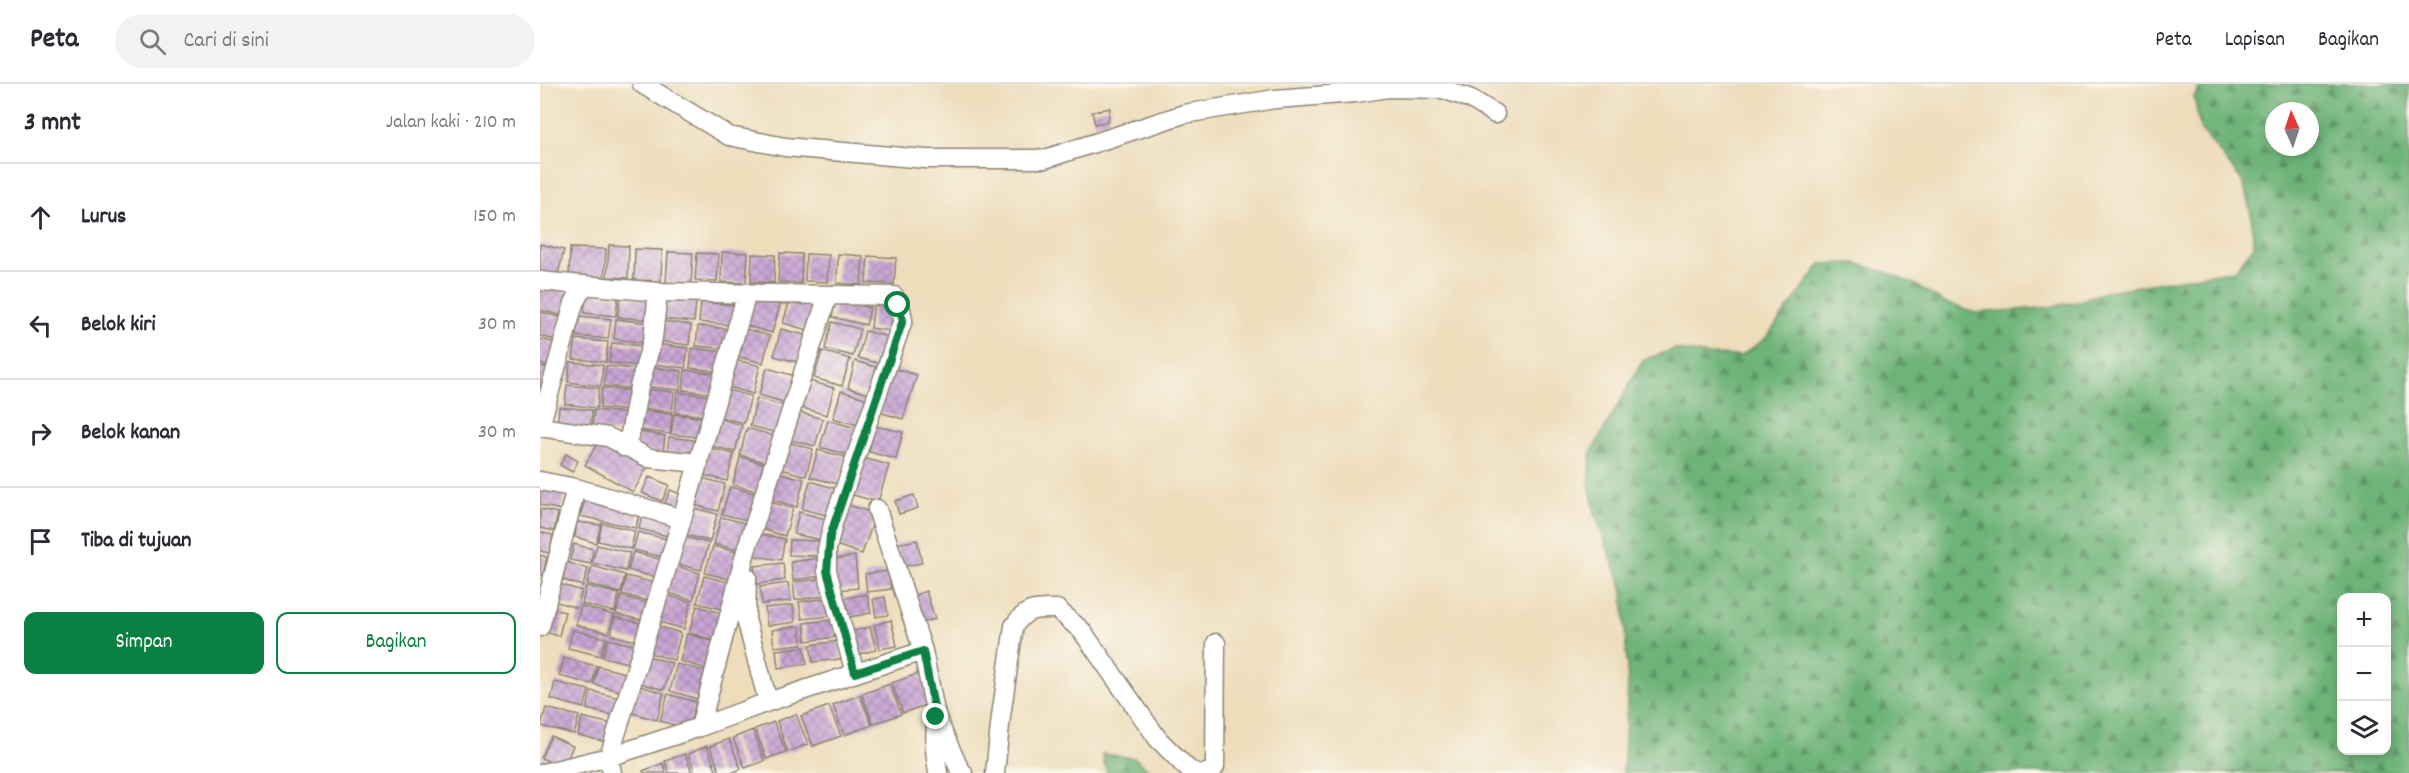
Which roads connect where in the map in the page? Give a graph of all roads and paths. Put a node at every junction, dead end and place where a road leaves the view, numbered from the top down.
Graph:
1 (642, 84) edge
2 (1495, 114) dead end
3 (540, 281) edge
4 (583, 287) junction
5 (658, 292) junction
6 (747, 293) junction
7 (828, 295) junction
8 (540, 427) edge
9 (624, 447) junction
10 (699, 463) junction
11 (540, 482) edge
12 (576, 488) junction
13 (877, 509) dead end
14 (682, 519) junction
15 (746, 551) junction
16 (540, 627) edge
17 (1216, 643) dead end
18 (923, 651) junction
19 (855, 673) junction
20 (768, 702) junction
21 (936, 717) junction
22 (700, 727) junction
23 (610, 765) edge
24 (543, 773) edge
25 (938, 773) edge
26 (963, 773) edge
27 (995, 773) edge
28 (1197, 773) edge
29 (1206, 773) edge

1 - 2 street
3 - 4 street
4 - 5 street
4 - 8 street
5 - 6 street
5 - 9 street
6 - 7 street
6 - 10 street
7 - 15 street
7 - 19 street
8 - 9 street
9 - 10 street
10 - 14 street
11 - 12 street
12 - 14 street
12 - 16 street
13 - 18 street
14 - 23 street
15 - 20 street
15 - 22 street
17 - 29 street
18 - 19 street
18 - 21 street
19 - 20 street
20 - 22 street
21 - 25 street
21 - 26 street
22 - 23 street
23 - 24 street
27 - 28 street

